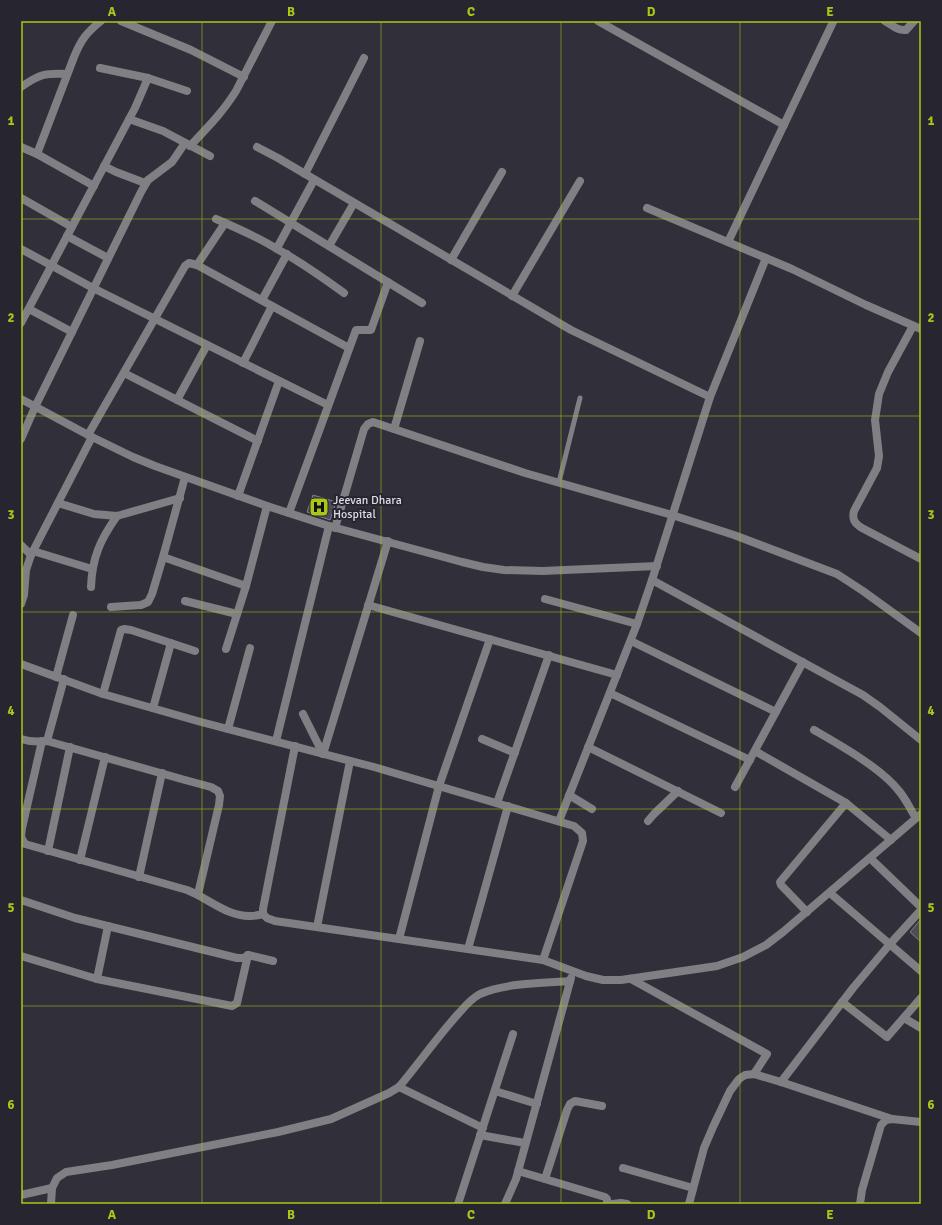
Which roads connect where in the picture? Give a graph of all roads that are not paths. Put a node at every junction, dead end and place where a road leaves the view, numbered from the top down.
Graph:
1 (101, 21) edge
2 (121, 21) edge
3 (272, 21) edge
4 (598, 21) edge
5 (886, 21) edge
6 (914, 21) edge
7 (833, 22) edge
8 (364, 58) dead end
9 (100, 68) dead end
10 (67, 74) junction
11 (244, 77) junction
12 (148, 78) junction
13 (21, 87) edge
14 (188, 91) dead end
15 (129, 119) junction
16 (784, 124) junction
17 (187, 144) junction
18 (21, 147) edge
19 (257, 147) dead end
20 (37, 154) junction
21 (210, 156) dead end
22 (104, 166) junction
23 (502, 172) dead end
24 (305, 174) junction
25 (148, 180) junction
26 (314, 180) junction
27 (580, 181) dead end
28 (94, 186) junction
29 (21, 198) edge
30 (255, 201) dead end
31 (354, 203) junction
32 (647, 208) dead end
33 (216, 219) dead end
34 (224, 223) junction
35 (291, 223) junction
36 (72, 227) junction
37 (67, 236) junction
38 (728, 242) junction
39 (329, 246) junction
40 (276, 248) junction
41 (21, 249) edge
42 (287, 254) junction
43 (108, 258) junction
44 (766, 258) junction
45 (451, 260) junction
46 (197, 265) junction
47 (52, 266) junction
48 (388, 282) junction
49 (93, 288) junction
50 (344, 293) dead end
51 (512, 296) junction
52 (262, 300) junction
53 (422, 303) dead end
54 (272, 306) junction
55 (29, 309) junction
56 (155, 319) junction
57 (21, 323) edge
58 (917, 327) edge
59 (72, 332) junction
60 (420, 341) dead end
61 (207, 345) junction
62 (349, 348) junction
63 (243, 363) junction
64 (124, 373) junction
65 (279, 381) junction
66 (710, 397) junction
67 (580, 398) dead end
68 (21, 399) edge
69 (176, 400) junction
70 (328, 405) junction
71 (35, 407) junction
72 (394, 429) junction
73 (90, 436) junction
74 (21, 439) edge
75 (258, 441) junction
76 (185, 477) junction
77 (559, 482) junction
78 (238, 496) junction
79 (180, 498) junction
80 (58, 503) junction
81 (267, 506) junction
82 (289, 513) junction
83 (672, 515) junction
84 (116, 516) junction
85 (332, 527) junction
86 (388, 541) junction
87 (21, 545) edge
88 (32, 553) junction
89 (163, 557) junction
90 (921, 558) edge
91 (657, 566) junction
92 (92, 569) junction
93 (652, 580) junction
94 (246, 586) junction
95 (90, 587) dead end
96 (22, 595) edge
97 (545, 599) dead end
98 (185, 601) dead end
99 (21, 604) edge
100 (368, 605) junction
101 (111, 607) dead end
102 (237, 614) junction
103 (73, 616) dead end
104 (637, 624) junction
105 (921, 633) edge
106 (490, 639) junction
107 (631, 641) junction
108 (171, 643) junction
109 (250, 648) dead end
110 (226, 649) dead end
111 (194, 651) dead end
112 (548, 655) junction
113 (802, 662) junction
114 (21, 664) edge
115 (617, 675) junction
116 (60, 678) junction
117 (610, 693) junction
118 (103, 694) junction
119 (153, 708) junction
120 (776, 712) junction
121 (303, 714) dead end
122 (228, 729) junction
123 (814, 730) dead end
124 (21, 739) edge
125 (482, 740) dead end
126 (921, 740) edge
127 (44, 741) junction
128 (276, 741) junction
129 (295, 746) junction
130 (70, 747) junction
131 (588, 747) junction
132 (755, 750) junction
133 (514, 753) junction
134 (323, 754) junction
135 (105, 757) junction
136 (750, 760) junction
137 (350, 761) junction
138 (162, 773) junction
139 (439, 786) junction
140 (735, 787) dead end
141 (678, 791) junction
142 (569, 795) junction
143 (497, 803) junction
144 (846, 803) junction
145 (508, 806) junction
146 (24, 807) edge
147 (592, 809) dead end
148 (721, 813) dead end
149 (918, 816) edge
150 (559, 821) junction
151 (648, 821) dead end
152 (890, 840) junction
153 (48, 851) junction
154 (870, 858) junction
155 (80, 860) junction
156 (139, 877) junction
157 (830, 893) junction
158 (198, 894) junction
159 (21, 900) edge
160 (921, 909) edge
161 (807, 912) junction
162 (263, 914) junction
163 (108, 926) junction
164 (317, 927) junction
165 (399, 939) junction
166 (890, 944) junction
167 (468, 949) junction
168 (248, 955) junction
169 (21, 956) edge
170 (543, 960) junction
171 (274, 961) dead end
172 (573, 971) junction
173 (921, 971) edge
174 (97, 979) junction
175 (631, 979) junction
176 (570, 981) junction
177 (921, 998) edge
178 (842, 1002) junction
179 (904, 1018) junction
180 (921, 1028) edge
181 (513, 1034) dead end
182 (754, 1074) junction
183 (781, 1082) junction
184 (399, 1086) junction
185 (495, 1091) junction
186 (537, 1104) junction
187 (602, 1106) dead end
188 (892, 1119) junction
189 (921, 1122) edge
190 (481, 1132) junction
191 (526, 1143) junction
192 (622, 1168) dead end
193 (518, 1171) junction
194 (545, 1179) junction
195 (52, 1188) junction
196 (693, 1188) junction
197 (21, 1195) edge
198 (51, 1204) edge
199 (458, 1204) edge
200 (505, 1204) edge
201 (607, 1204) edge
202 (612, 1204) edge
203 (628, 1204) edge
204 (689, 1204) edge
205 (860, 1204) edge

1 - 10 street
2 - 11 street
3 - 11 street
4 - 16 street
5 - 6 street
7 - 16 street
8 - 24 street
9 - 12 street
10 - 13 street
10 - 20 street
11 - 17 street
12 - 14 street
12 - 15 street
15 - 17 street
15 - 22 street
16 - 38 street
17 - 21 street
17 - 25 street
18 - 20 street
19 - 24 street
20 - 28 street
22 - 25 street
22 - 28 street
23 - 45 street
24 - 26 street
25 - 43 street
26 - 31 street
26 - 35 street
27 - 51 street
28 - 36 street
29 - 36 street
30 - 35 street
31 - 39 street
31 - 45 street
32 - 38 street
33 - 34 street
34 - 40 street
34 - 46 street
35 - 39 street
35 - 40 street
36 - 37 street
37 - 43 street
37 - 47 street
38 - 44 street
39 - 48 street
40 - 42 street
41 - 47 street
42 - 50 street
42 - 52 street
43 - 49 street
44 - 58 street
44 - 66 street
45 - 51 street
46 - 52 street
46 - 56 street
47 - 49 street
47 - 55 street
48 - 53 street
48 - 62 street
49 - 56 street
49 - 59 street
51 - 66 street
52 - 54 street
54 - 62 street
54 - 63 street
55 - 57 street
55 - 59 street
56 - 61 street
56 - 64 street
58 - 90 street
59 - 71 street
60 - 72 street
61 - 63 street
61 - 69 street
62 - 70 street
63 - 65 street
64 - 69 street
64 - 73 street
65 - 70 street
65 - 75 street
66 - 83 street
67 - 77 lane
68 - 71 street
69 - 75 street
70 - 82 street
71 - 73 street
71 - 74 street
72 - 77 street
72 - 85 street
73 - 76 street
73 - 80 street
75 - 78 street
76 - 78 street
76 - 79 street
77 - 83 street
78 - 81 street
79 - 84 street
79 - 89 street
80 - 84 street
80 - 88 street
81 - 82 street
81 - 94 street
82 - 85 street
83 - 91 street
83 - 105 street
84 - 92 street
85 - 86 street
85 - 128 street
86 - 91 street
86 - 100 street
87 - 88 street
88 - 92 street
88 - 96 street
89 - 94 street
89 - 101 street
91 - 93 street
92 - 95 street
93 - 104 street
93 - 113 street
94 - 102 street
96 - 99 street
97 - 104 street
98 - 102 street
100 - 106 street
100 - 134 street
102 - 110 street
103 - 116 street
104 - 107 street
106 - 112 street
106 - 139 street
107 - 115 street
107 - 120 street
108 - 111 street
108 - 118 street
108 - 119 street
109 - 122 street
112 - 115 street
112 - 133 street
113 - 120 street
113 - 126 street
114 - 116 street
115 - 117 street
116 - 118 street
116 - 127 street
117 - 131 street
117 - 136 street
118 - 119 street
119 - 122 street
120 - 132 street
121 - 134 street
122 - 128 street
123 - 149 street
124 - 127 street
125 - 133 street
127 - 130 street
127 - 146 street
128 - 129 street
129 - 134 street
129 - 162 street
130 - 135 street
130 - 153 street
131 - 141 street
131 - 142 street
132 - 136 street
132 - 144 street
133 - 143 street
134 - 137 street
135 - 138 street
135 - 155 street
136 - 140 street
137 - 139 street
137 - 164 street
138 - 156 street
138 - 158 street
139 - 143 street
139 - 165 street
141 - 148 street
141 - 151 street
142 - 147 street
142 - 150 street
143 - 145 street
144 - 152 street
144 - 161 street
145 - 150 street
145 - 167 street
146 - 153 street
149 - 152 street
150 - 170 street
152 - 154 street
153 - 155 street
154 - 157 street
154 - 160 street
155 - 156 street
156 - 158 street
157 - 161 street
157 - 166 street
158 - 162 street
159 - 163 street
160 - 166 street
161 - 175 street
162 - 164 street
163 - 168 street
163 - 174 street
164 - 165 street
165 - 167 street
166 - 173 street
166 - 178 street
167 - 170 street
168 - 171 street
168 - 174 street
169 - 174 street
170 - 172 street
172 - 175 street
172 - 176 street
175 - 182 street
176 - 184 street
176 - 186 street
177 - 179 street
178 - 179 street
178 - 183 street
179 - 180 street
181 - 185 street
182 - 183 street
182 - 196 street
183 - 188 street
184 - 190 street
184 - 195 street
185 - 186 street
185 - 190 street
186 - 191 street
187 - 194 street
188 - 189 street
188 - 205 street
190 - 191 street
190 - 199 street
191 - 193 street
192 - 196 street
193 - 194 street
193 - 200 street
194 - 201 street
195 - 197 street
195 - 198 street
196 - 204 street
202 - 203 street

